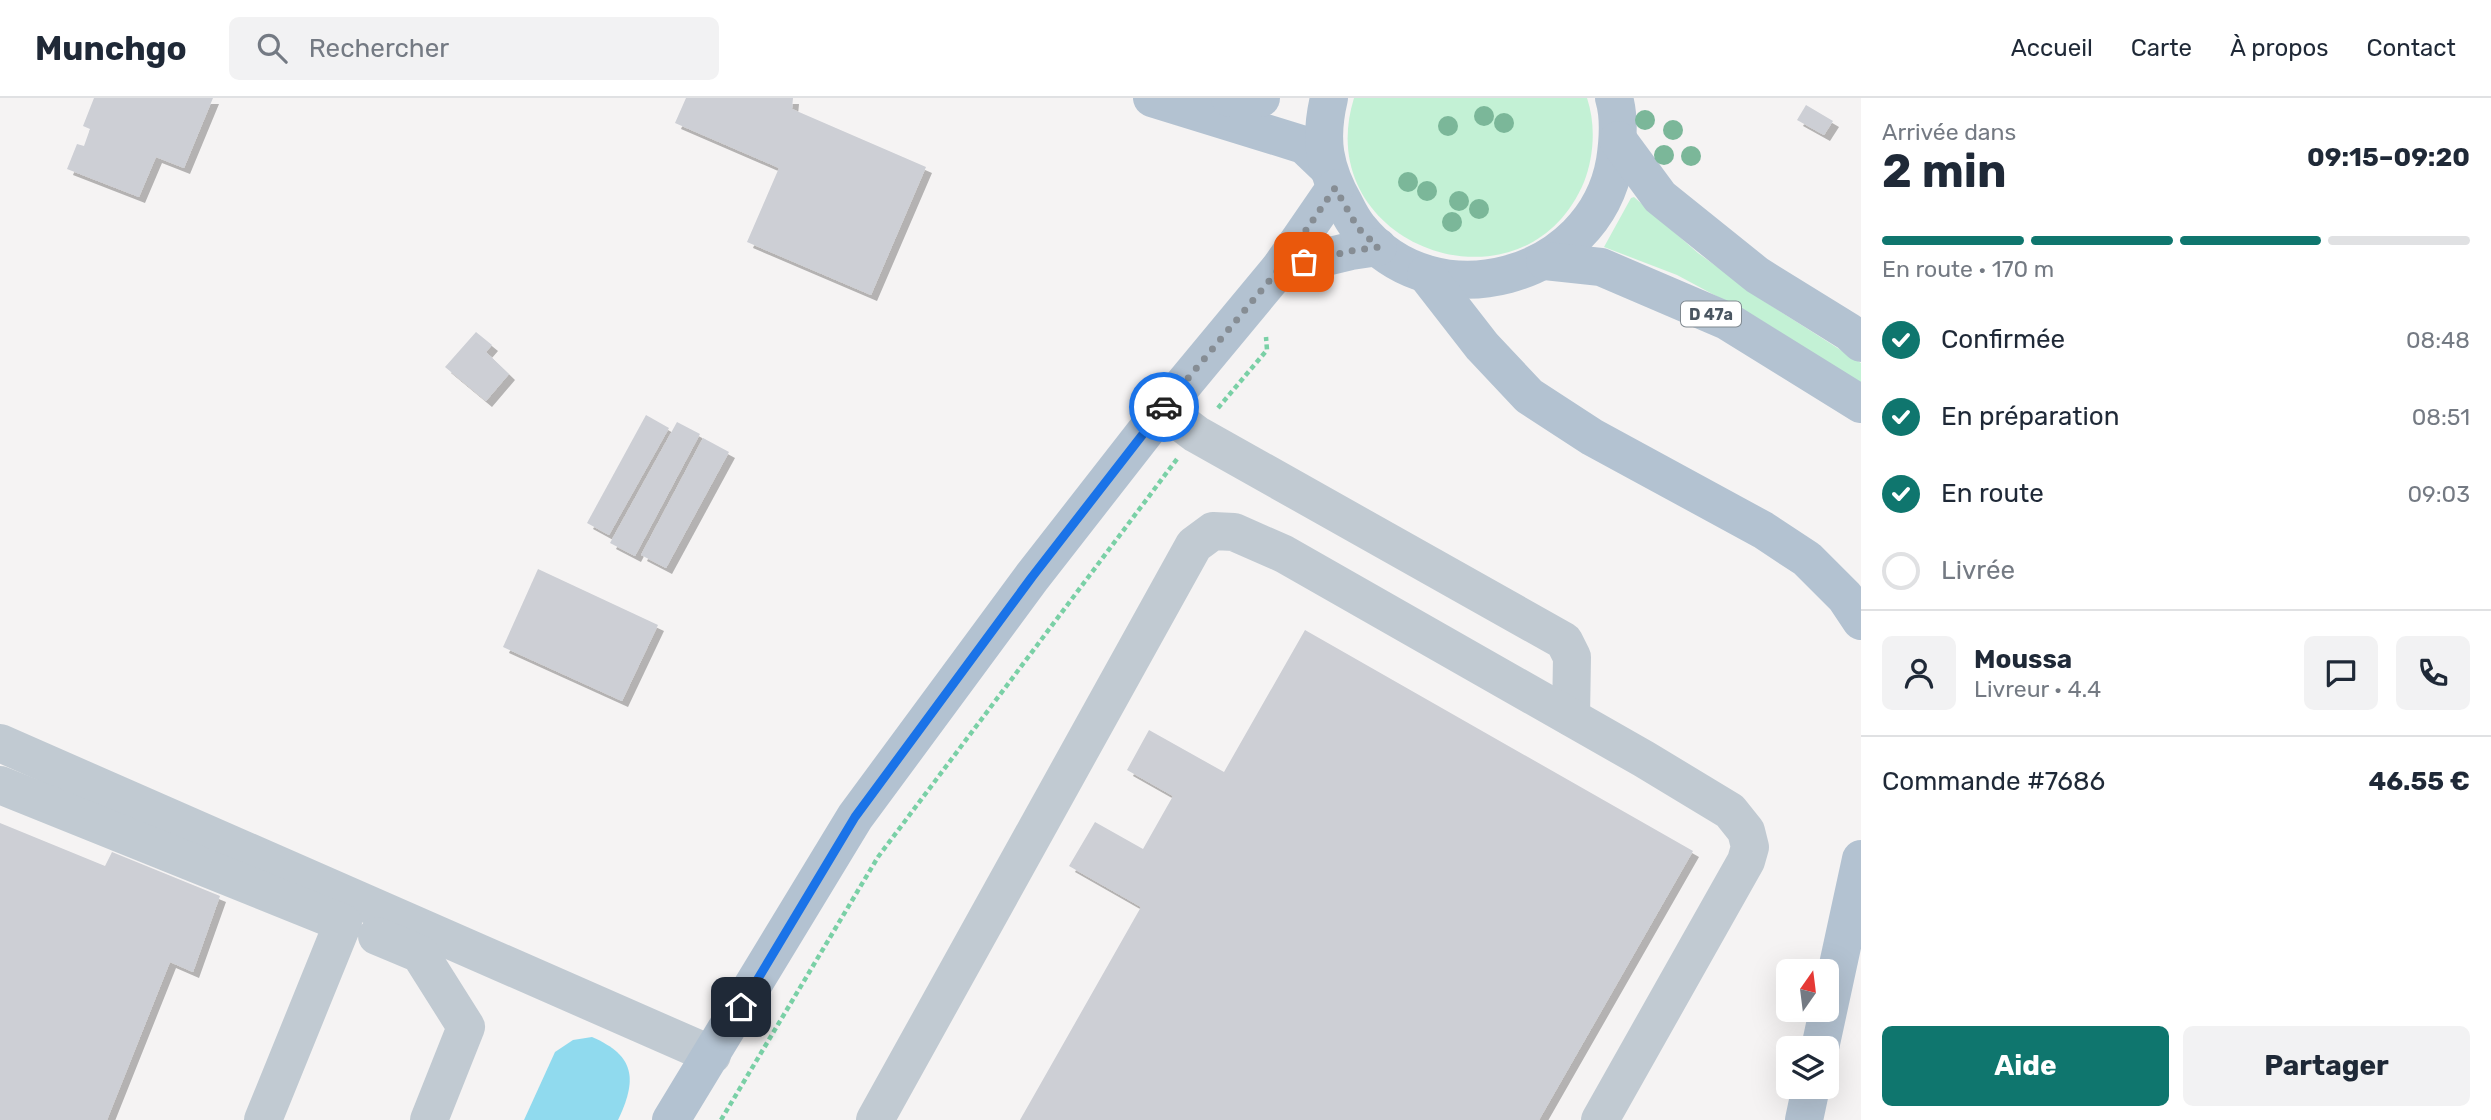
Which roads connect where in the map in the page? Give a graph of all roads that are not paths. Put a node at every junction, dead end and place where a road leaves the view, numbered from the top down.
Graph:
1 (1152, 98) edge
2 (1230, 98) edge
3 (1261, 98) edge
4 (1329, 98) edge
5 (1614, 98) edge
6 (1618, 140) junction
7 (1331, 177) junction
8 (1378, 247) junction
9 (1545, 261) junction
10 (1280, 268) junction
11 (1426, 274) junction
12 (1857, 337) edge
13 (1861, 404) edge
14 (1163, 409) junction
15 (1861, 621) edge
16 (1571, 717) junction
17 (0, 743) edge
18 (0, 785) edge
19 (1861, 859) edge
20 (344, 923) junction
21 (1823, 1036) edge
22 (712, 1055) junction
23 (1808, 1099) edge
24 (262, 1120) edge
25 (429, 1120) edge
26 (671, 1120) edge
27 (875, 1120) edge
28 (1600, 1120) edge
29 (1804, 1120) edge

1 - 7 main road
2 - 3 main road
4 - 7 main road
5 - 6 main road
6 - 9 main road
6 - 12 main road
7 - 8 main road
7 - 10 main road
8 - 10 main road
8 - 11 main road
9 - 11 main road
9 - 13 main road, D 47a
10 - 14 main road
11 - 15 main road
14 - 16 lane
14 - 22 main road
16 - 27 lane
16 - 28 lane
17 - 22 lane
18 - 20 lane
19 - 21 main road
20 - 24 lane
20 - 25 lane
22 - 26 main road
23 - 29 main road

